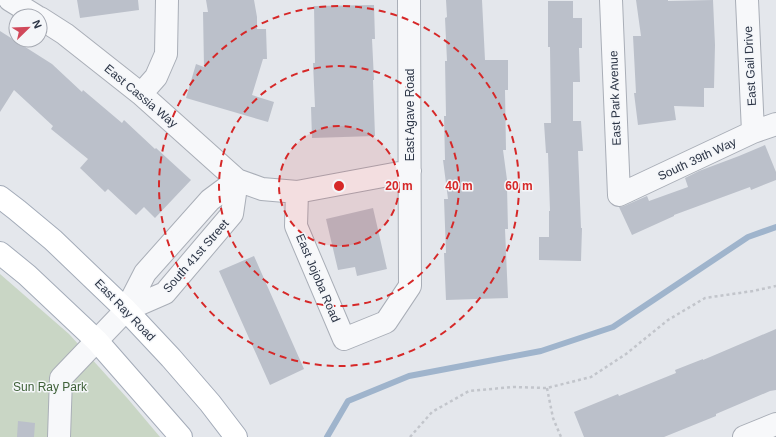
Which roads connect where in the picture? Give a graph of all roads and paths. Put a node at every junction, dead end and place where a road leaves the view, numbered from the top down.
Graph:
1 (10, 0) edge
2 (167, 0) edge
3 (410, 0) edge
4 (611, 0) edge
5 (747, 0) edge
6 (23, 8) edge
7 (48, 23) edge
8 (141, 94) junction
9 (776, 124) edge
10 (753, 132) junction
11 (410, 171) junction
12 (237, 180) junction
13 (297, 192) junction
14 (619, 195) joint
15 (0, 197) edge
16 (0, 252) edge
17 (776, 286) edge
18 (126, 310) junction
19 (344, 339) joint
20 (97, 341) junction
21 (547, 388) junction
22 (776, 424) edge
23 (747, 436) edge
24 (59, 437) edge
25 (181, 437) edge
26 (236, 437) edge
27 (410, 437) edge
28 (561, 437) edge

1 - 6 street
2 - 8 street
3 - 11 street, East Agave Road
4 - 14 street, East Park Avenue
5 - 10 street, East Gail Drive
7 - 8 street, East Cassia Way
8 - 12 street, East Cassia Way
9 - 10 street, South 39th Way
10 - 14 street, South 39th Way
11 - 13 street
11 - 19 street, East Agave Road
12 - 13 street
12 - 18 street, South 41st Street
13 - 19 street, East Jojoba Road
15 - 18 main road, East Ray Road
16 - 20 main road
17 - 21 path
18 - 20 street, South 41st Street
18 - 26 main road, East Ray Road
20 - 24 street, South 41st Street
20 - 25 main road
21 - 27 path
21 - 28 path
22 - 23 street

